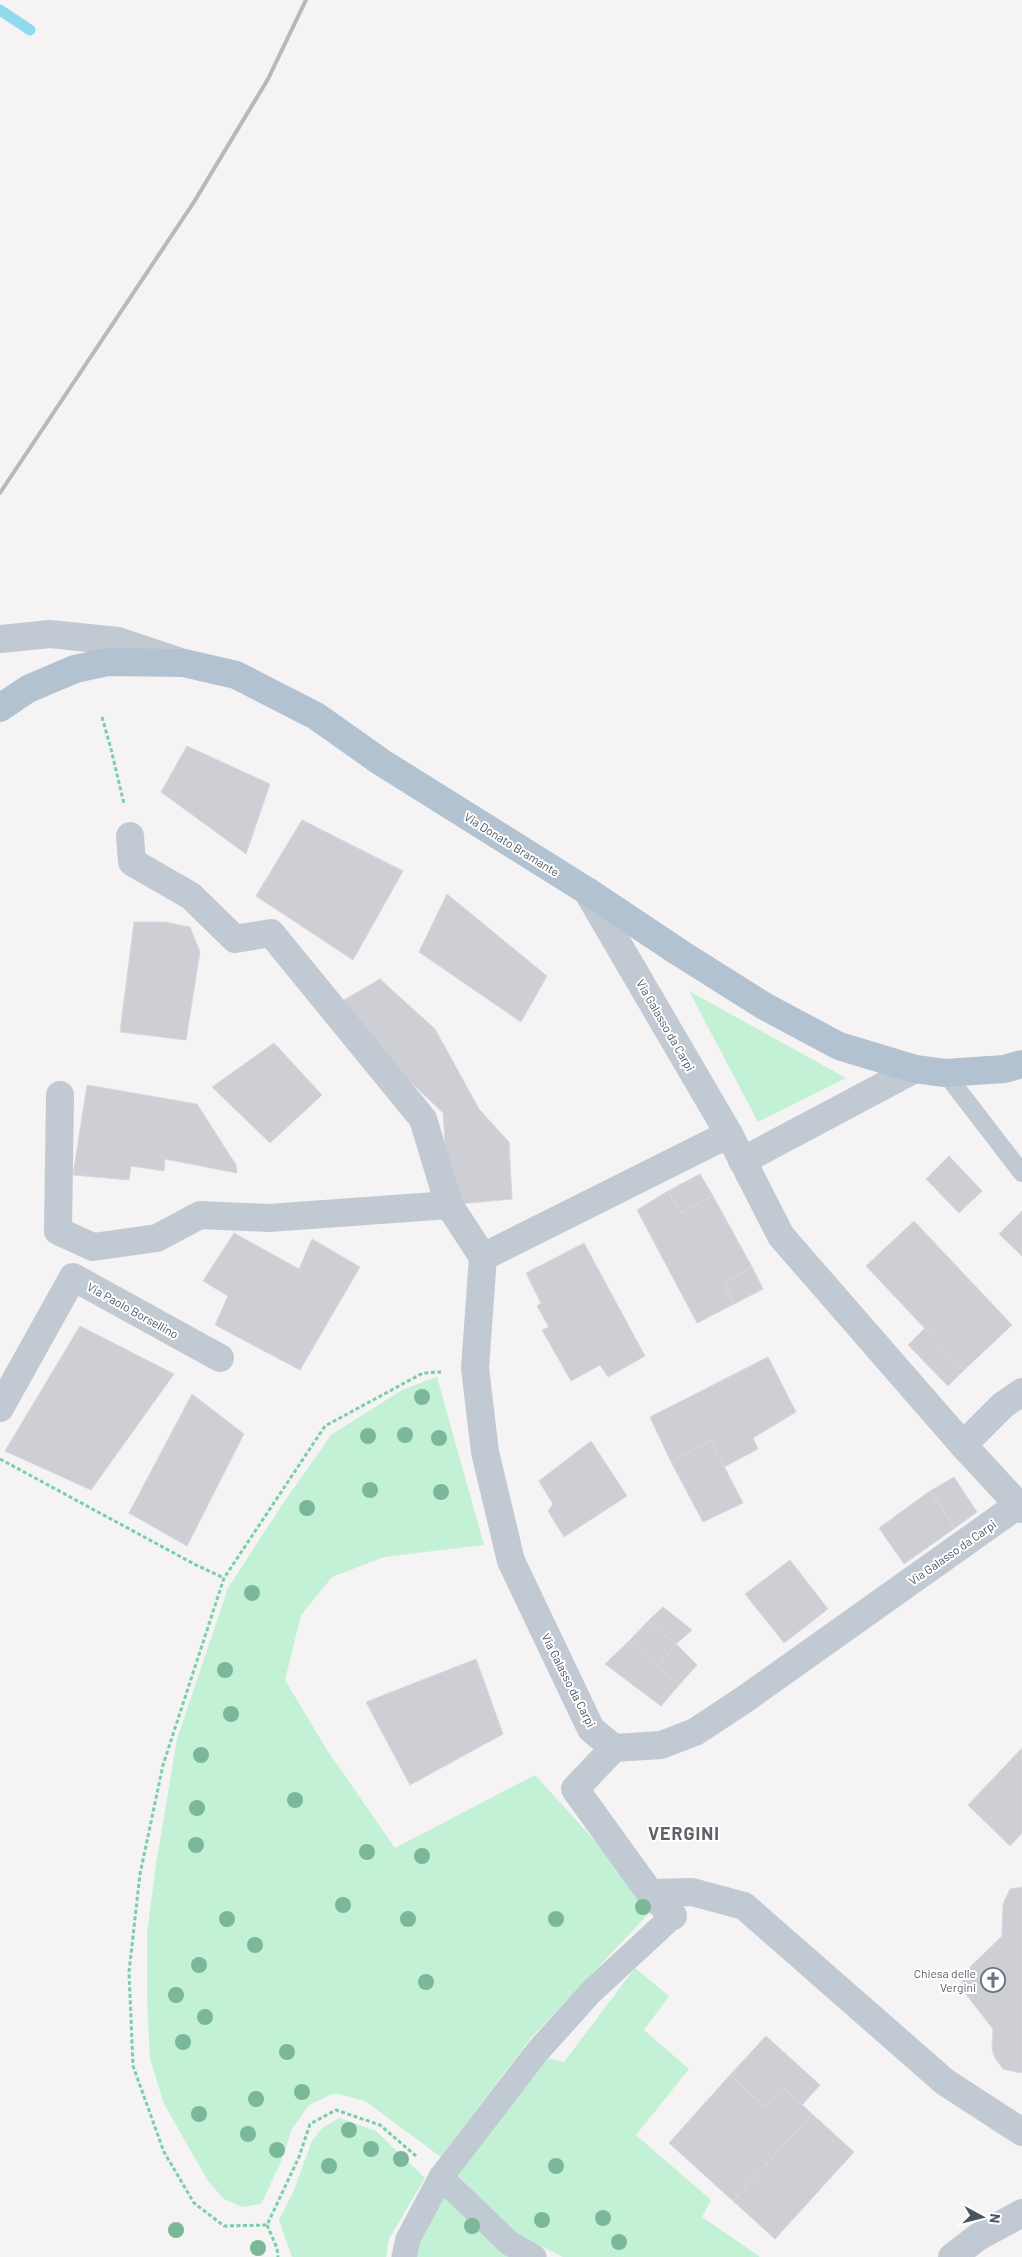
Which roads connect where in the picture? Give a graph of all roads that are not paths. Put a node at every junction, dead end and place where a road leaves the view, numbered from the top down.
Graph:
1 (0, 639) edge
2 (184, 663) junction
3 (0, 708) edge
4 (130, 836) road end
5 (587, 891) junction
6 (1022, 1064) edge
7 (915, 1069) junction
8 (945, 1073) junction
9 (60, 1095) dead end
10 (729, 1134) junction
11 (742, 1161) junction
12 (1022, 1173) edge
13 (449, 1205) junction
14 (483, 1257) junction
15 (220, 1358) dead end
16 (1022, 1392) edge
17 (0, 1408) edge
18 (963, 1445) junction
19 (1020, 1507) edge
20 (614, 1748) junction
21 (650, 1894) junction
22 (673, 1916) joint
23 (1022, 2132) edge
24 (441, 2177) junction
25 (1022, 2213) edge
26 (404, 2257) edge
27 (534, 2257) edge
28 (952, 2257) edge

1 - 2 street
2 - 3 main road, Via Donato Bramante
2 - 5 main road, Via Donato Bramante
4 - 13 street
5 - 7 main road, Via Donato Bramante
5 - 10 street, Via Galasso da Carpi
6 - 8 main road, Via Donato Bramante
7 - 8 main road, Via Donato Bramante
7 - 11 street
8 - 12 lane
9 - 13 street
10 - 11 street, Via Galasso da Carpi
10 - 14 street
11 - 18 street, Via Galasso da Carpi
13 - 14 street
14 - 20 street, Via Galasso da Carpi
15 - 17 street, Via Paolo Borsellino
16 - 18 street
18 - 19 street, Via Galasso da Carpi
19 - 20 street, Via Galasso da Carpi
20 - 21 street
21 - 22 street
21 - 23 street
22 - 24 street
24 - 26 street
24 - 27 street
25 - 28 street

